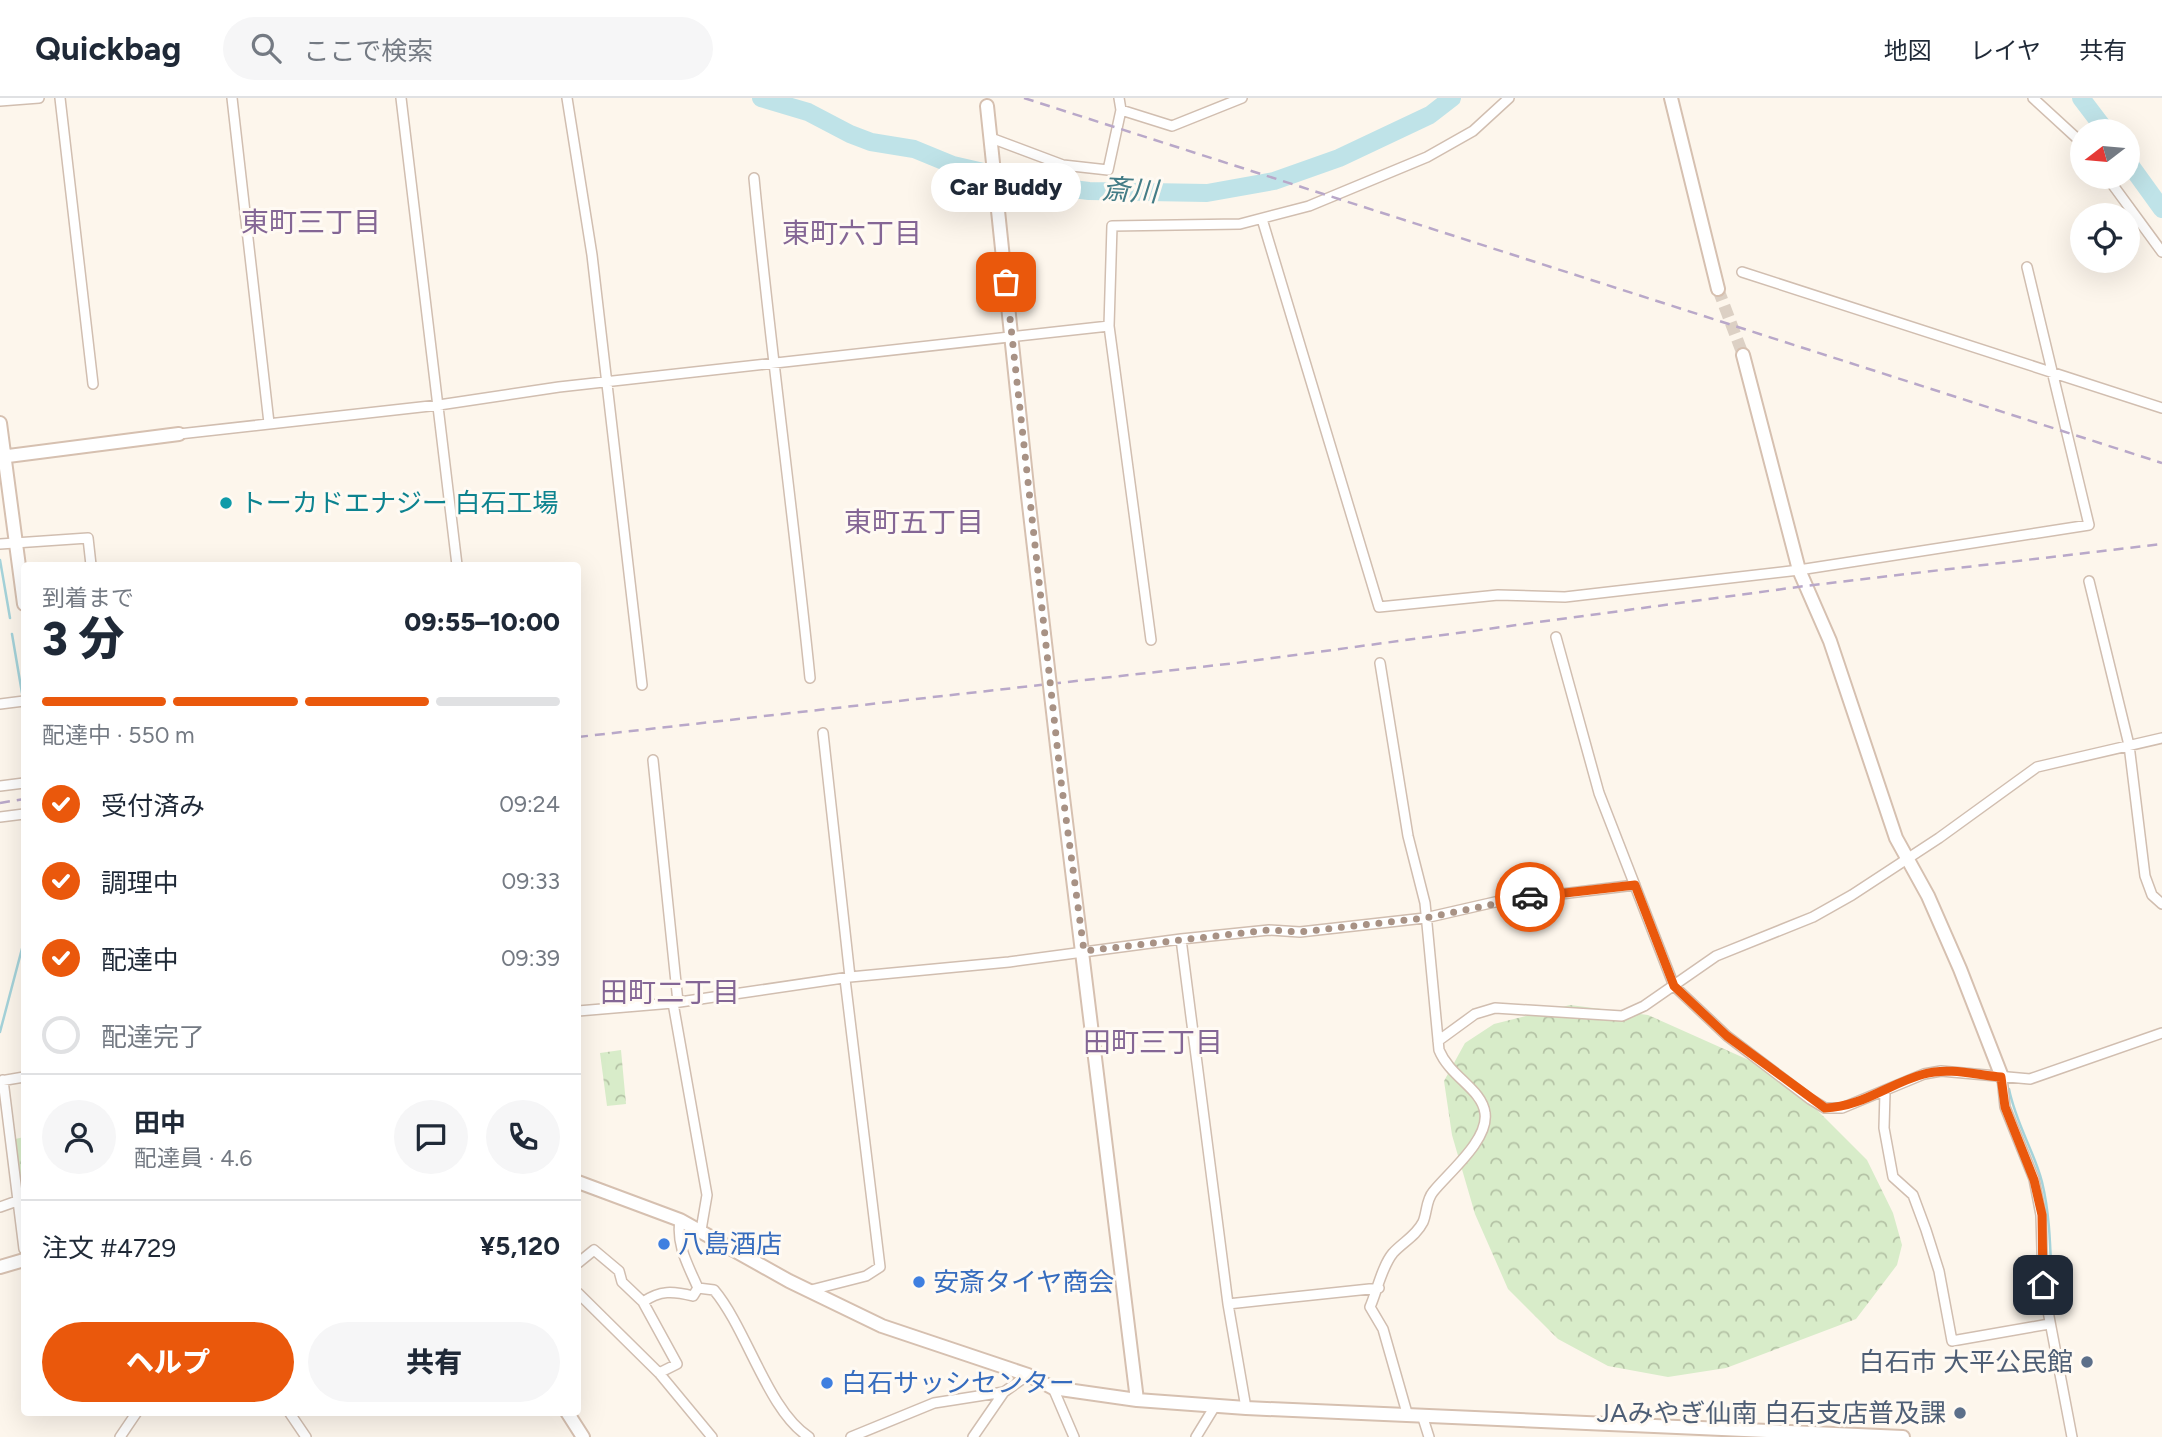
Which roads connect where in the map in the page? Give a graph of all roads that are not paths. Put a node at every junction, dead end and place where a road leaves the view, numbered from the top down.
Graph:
1 (39, 98) edge
2 (60, 98) edge
3 (232, 98) edge
4 (401, 98) edge
5 (567, 98) edge
6 (1119, 98) edge
7 (1242, 98) edge
8 (1509, 98) edge
9 (1671, 98) edge
10 (2033, 98) edge
11 (0, 101) edge
12 (987, 106) dead end
13 (1121, 110) junction
14 (2070, 132) edge
15 (991, 141) junction
16 (754, 178) dead end
17 (2115, 189) edge
18 (1262, 219) junction
19 (2162, 253) edge
20 (2027, 267) dead end
21 (1742, 272) dead end
22 (1718, 289) tunnel mouth
23 (1109, 326) junction
24 (1010, 337) junction
25 (1743, 355) tunnel mouth
26 (772, 363) junction
27 (2051, 372) junction
28 (606, 383) junction
29 (93, 384) dead end
30 (439, 405) junction
31 (2162, 408) edge
32 (0, 423) edge
33 (269, 423) junction
34 (179, 435) joint
35 (2, 457) edge
36 (16, 542) junction
37 (0, 544) edge
38 (91, 562) edge
39 (457, 562) edge
40 (1799, 570) junction
41 (21, 581) edge
42 (2089, 581) dead end
43 (1556, 636) dead end
44 (1151, 640) dead end
45 (1380, 663) dead end
46 (810, 678) dead end
47 (642, 685) dead end
48 (21, 702) edge
49 (0, 705) edge
50 (823, 733) dead end
51 (2162, 738) edge
52 (2129, 746) junction
53 (653, 761) dead end
54 (21, 783) edge
55 (0, 786) edge
56 (21, 814) edge
57 (0, 817) edge
58 (1907, 860) junction
59 (1635, 885) junction
60 (2162, 904) edge
61 (1425, 918) junction
62 (1181, 939) junction
63 (1084, 951) junction
64 (848, 978) junction
65 (1674, 986) junction
66 (675, 1002) junction
67 (581, 1011) edge
68 (2162, 1033) edge
69 (1438, 1041) junction
70 (21, 1077) edge
71 (2001, 1077) junction
72 (2, 1080) edge
73 (1885, 1092) junction
74 (581, 1183) edge
75 (17, 1201) junction
76 (0, 1207) edge
77 (680, 1220) junction
78 (21, 1228) edge
79 (701, 1230) junction
80 (21, 1261) edge
81 (581, 1261) edge
82 (0, 1267) edge
83 (698, 1288) junction
84 (1379, 1288) junction
85 (811, 1290) junction
86 (581, 1296) edge
87 (643, 1302) junction
88 (1228, 1304) junction
89 (2049, 1324) junction
90 (659, 1373) junction
91 (1028, 1375) junction
92 (1053, 1388) junction
93 (1004, 1392) junction
94 (1137, 1400) junction
95 (1215, 1406) junction
96 (1246, 1408) junction
97 (1407, 1413) junction
98 (1422, 1415) junction
99 (134, 1416) edge
100 (292, 1416) edge
101 (570, 1416) edge
102 (1778, 1431) junction
103 (120, 1437) edge
104 (306, 1437) edge
105 (583, 1437) edge
106 (712, 1437) edge
107 (809, 1437) edge
108 (851, 1437) edge
109 (973, 1437) edge
110 (1074, 1437) edge
111 (1196, 1437) edge
112 (1429, 1437) edge
113 (1765, 1437) edge
114 (1903, 1437) edge
115 (2072, 1437) edge

1 - 11 street
2 - 29 street
3 - 33 street
4 - 30 street
5 - 28 street
6 - 13 street
7 - 13 street
8 - 18 street
9 - 22 street
10 - 14 street
12 - 15 street
13 - 15 street
15 - 24 street
16 - 26 street
17 - 19 street
18 - 23 street
18 - 40 street
20 - 27 street
21 - 27 street
23 - 24 street
23 - 44 street
24 - 26 street
24 - 63 street, bridge
25 - 40 street
26 - 28 street
26 - 46 street
27 - 31 street
27 - 40 street
28 - 30 street
28 - 47 street
30 - 33 street
30 - 39 street
32 - 35 street
33 - 34 street
34 - 35 street
35 - 36 street
36 - 37 street
36 - 38 street
36 - 41 street
40 - 58 street
42 - 52 street
43 - 59 street
45 - 61 street
48 - 49 street
50 - 64 street
51 - 52 street
52 - 58 street
52 - 60 street
53 - 66 street
54 - 55 street
56 - 57 street
58 - 65 street
58 - 71 street
59 - 61 street
59 - 65 street
61 - 62 street
61 - 69 street
62 - 63 street
62 - 88 street
63 - 64 street
63 - 94 street
64 - 66 street
64 - 85 street
65 - 69 street
65 - 73 street
66 - 67 street
66 - 79 street
68 - 71 street
69 - 84 street
70 - 72 street
71 - 73 street
71 - 89 street
72 - 75 street
73 - 89 street
74 - 77 street
75 - 76 street
75 - 78 street
77 - 79 street
77 - 83 street
79 - 85 street
80 - 82 street
81 - 87 street
83 - 87 street
83 - 107 street
84 - 88 street
84 - 97 street
85 - 91 street
86 - 90 street
87 - 90 street
88 - 96 street
89 - 115 street
90 - 106 street
91 - 92 street
91 - 93 street
92 - 94 street
92 - 110 street
93 - 108 street
93 - 109 street
94 - 95 street
95 - 96 street
95 - 111 street
96 - 97 street
97 - 98 street
98 - 102 street
98 - 112 street
99 - 103 street
100 - 104 street
101 - 105 street
102 - 113 street
102 - 114 street

